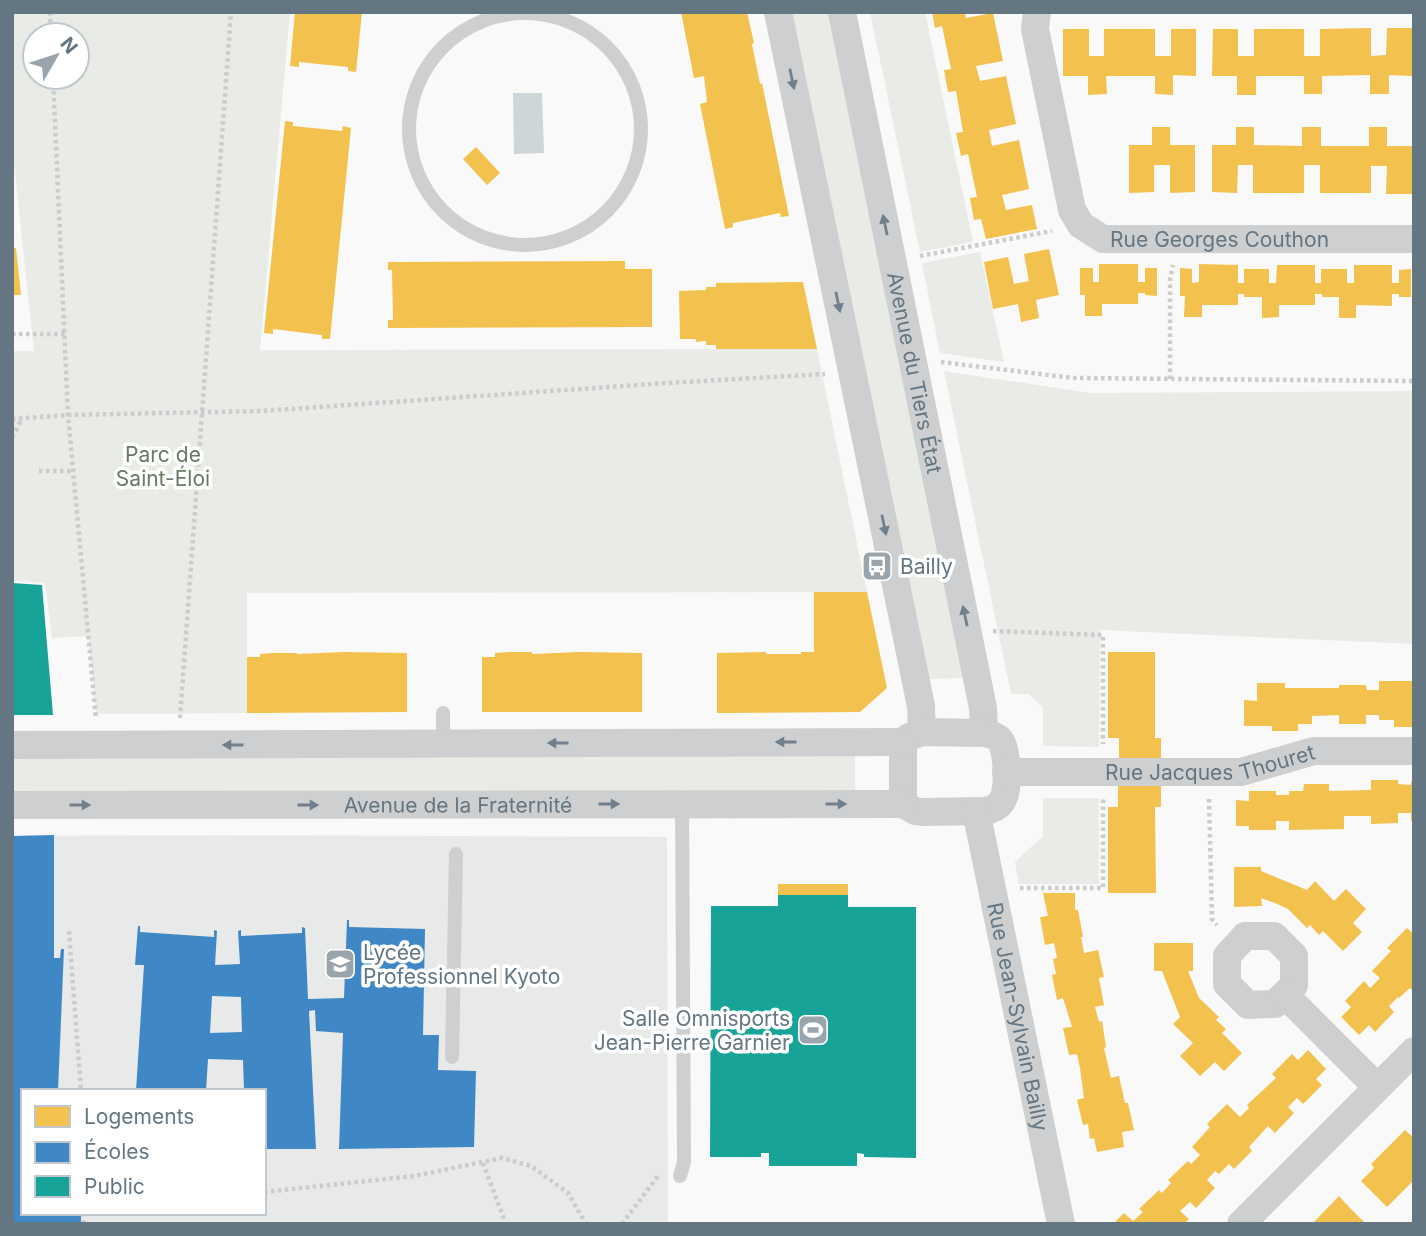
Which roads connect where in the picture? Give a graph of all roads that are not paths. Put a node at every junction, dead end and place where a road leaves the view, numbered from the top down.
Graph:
1 (778, 12) edge
2 (842, 12) edge
3 (1037, 12) edge
4 (533, 13) edge
5 (1414, 239) edge
6 (443, 713) dead end
7 (984, 733) junction
8 (913, 737) junction
9 (443, 744) junction
10 (12, 745) edge
11 (1414, 751) edge
12 (1006, 772) junction
13 (682, 804) junction
14 (903, 804) junction
15 (12, 805) edge
16 (975, 811) junction
17 (456, 854) dead end
18 (1285, 995) junction
19 (1414, 1051) edge
20 (452, 1056) dead end
21 (1377, 1087) junction
22 (682, 1169) road end
23 (1060, 1224) edge
24 (1241, 1224) edge

1 -> 8 street
7 -> 2 street, Avenue du Tiers État
3 - 5 street, Rue Georges Couthon
4 - 4 lane
6 - 9 lane
7 - 8 street
7 - 12 street
8 -> 9 street
8 - 14 street
9 -> 10 street
11 - 12 street, Rue Jacques Thouret
12 - 16 street
13 -> 14 street, Avenue de la Fraternité
15 -> 13 street, Avenue de la Fraternité
13 - 22 lane
14 - 16 street
16 - 23 street, Rue Jean-Sylvain Bailly
17 - 20 lane
18 - 18 street
18 - 21 street
19 - 21 street
21 - 24 street

